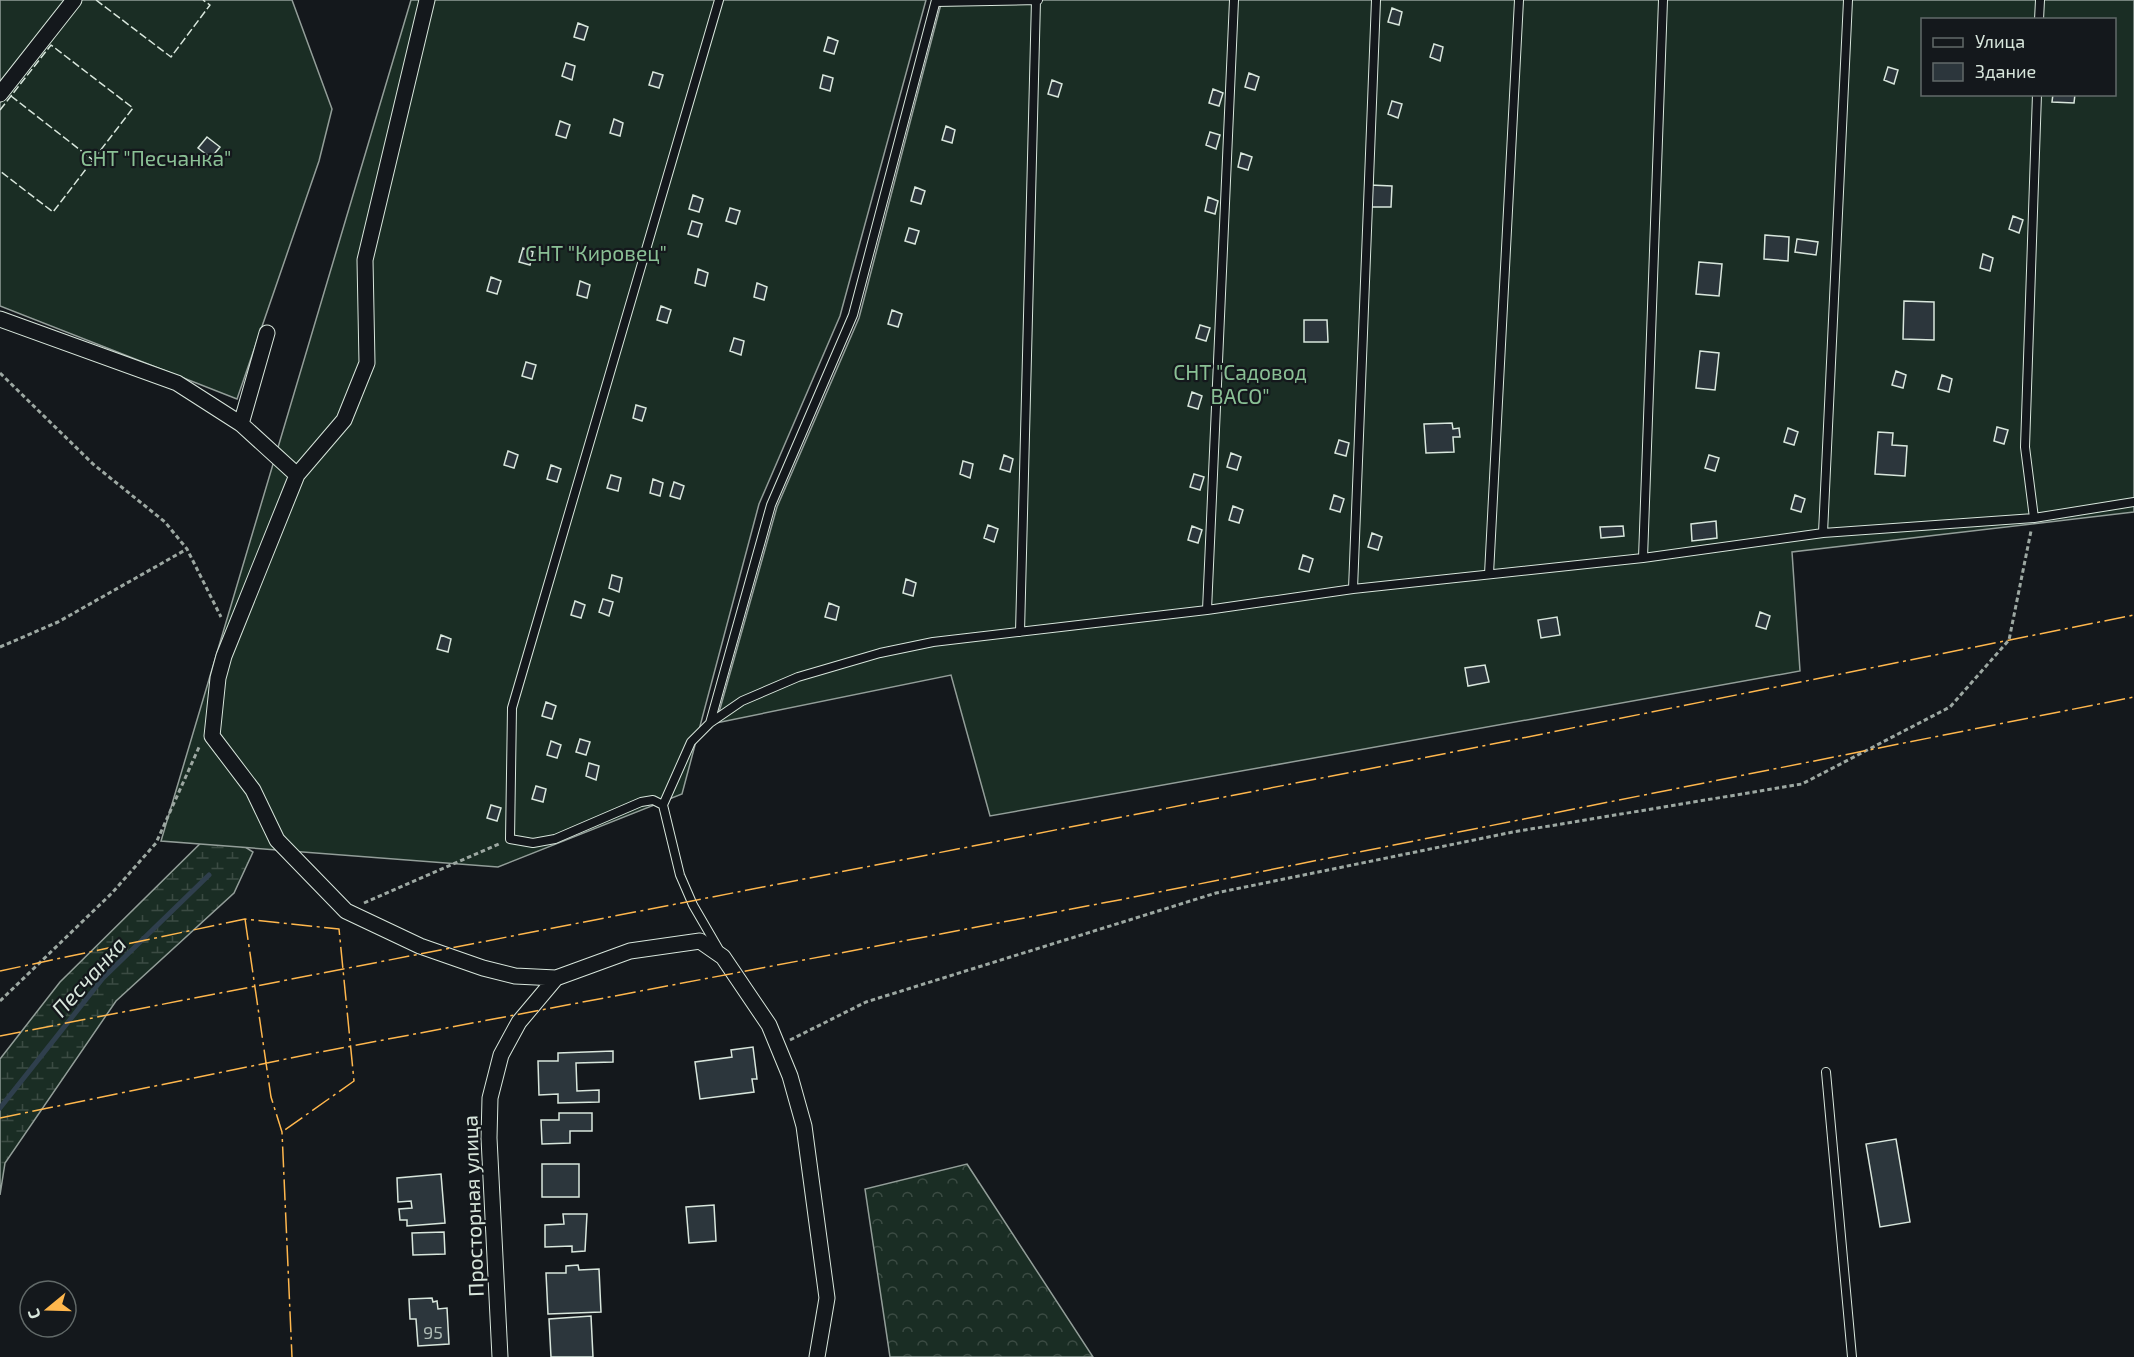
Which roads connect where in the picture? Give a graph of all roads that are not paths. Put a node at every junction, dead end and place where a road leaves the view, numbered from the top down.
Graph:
1 (74, 0) edge
2 (427, 0) edge
3 (718, 0) edge
4 (1037, 0) edge
5 (1234, 0) edge
6 (1376, 0) edge
7 (1519, 0) edge
8 (1664, 0) edge
9 (1848, 0) edge
10 (2040, 0) edge
11 (936, 1) edge
12 (2039, 18) edge
13 (0, 94) edge
14 (2037, 96) edge
15 (0, 319) edge
16 (267, 333) dead end
17 (241, 424) junction
18 (297, 475) junction
19 (2134, 502) edge
20 (2034, 518) junction
21 (1823, 533) junction
22 (1643, 558) junction
23 (1489, 574) junction
24 (1353, 589) junction
25 (1207, 610) junction
26 (1020, 632) junction
27 (710, 723) junction
28 (663, 805) junction
29 (723, 957) junction
30 (556, 978) junction
31 (1826, 1072) dead end
32 (500, 1357) edge
33 (817, 1357) edge
34 (1852, 1357) edge

1 - 13 street
2 - 18 street
3 - 28 lane
4 - 11 lane
4 - 26 lane
5 - 25 lane
6 - 24 lane
7 - 23 lane
8 - 22 lane
9 - 21 lane
10 - 12 lane
11 - 27 lane
14 - 20 lane
15 - 17 street
16 - 17 street
17 - 18 street
18 - 30 street
19 - 20 lane
20 - 21 lane
21 - 22 lane
22 - 23 lane
23 - 24 lane
24 - 25 lane
25 - 26 lane
26 - 27 lane
27 - 28 lane
28 - 29 lane
29 - 30 street
29 - 33 street
30 - 32 street, Просторная улица
31 - 34 lane

